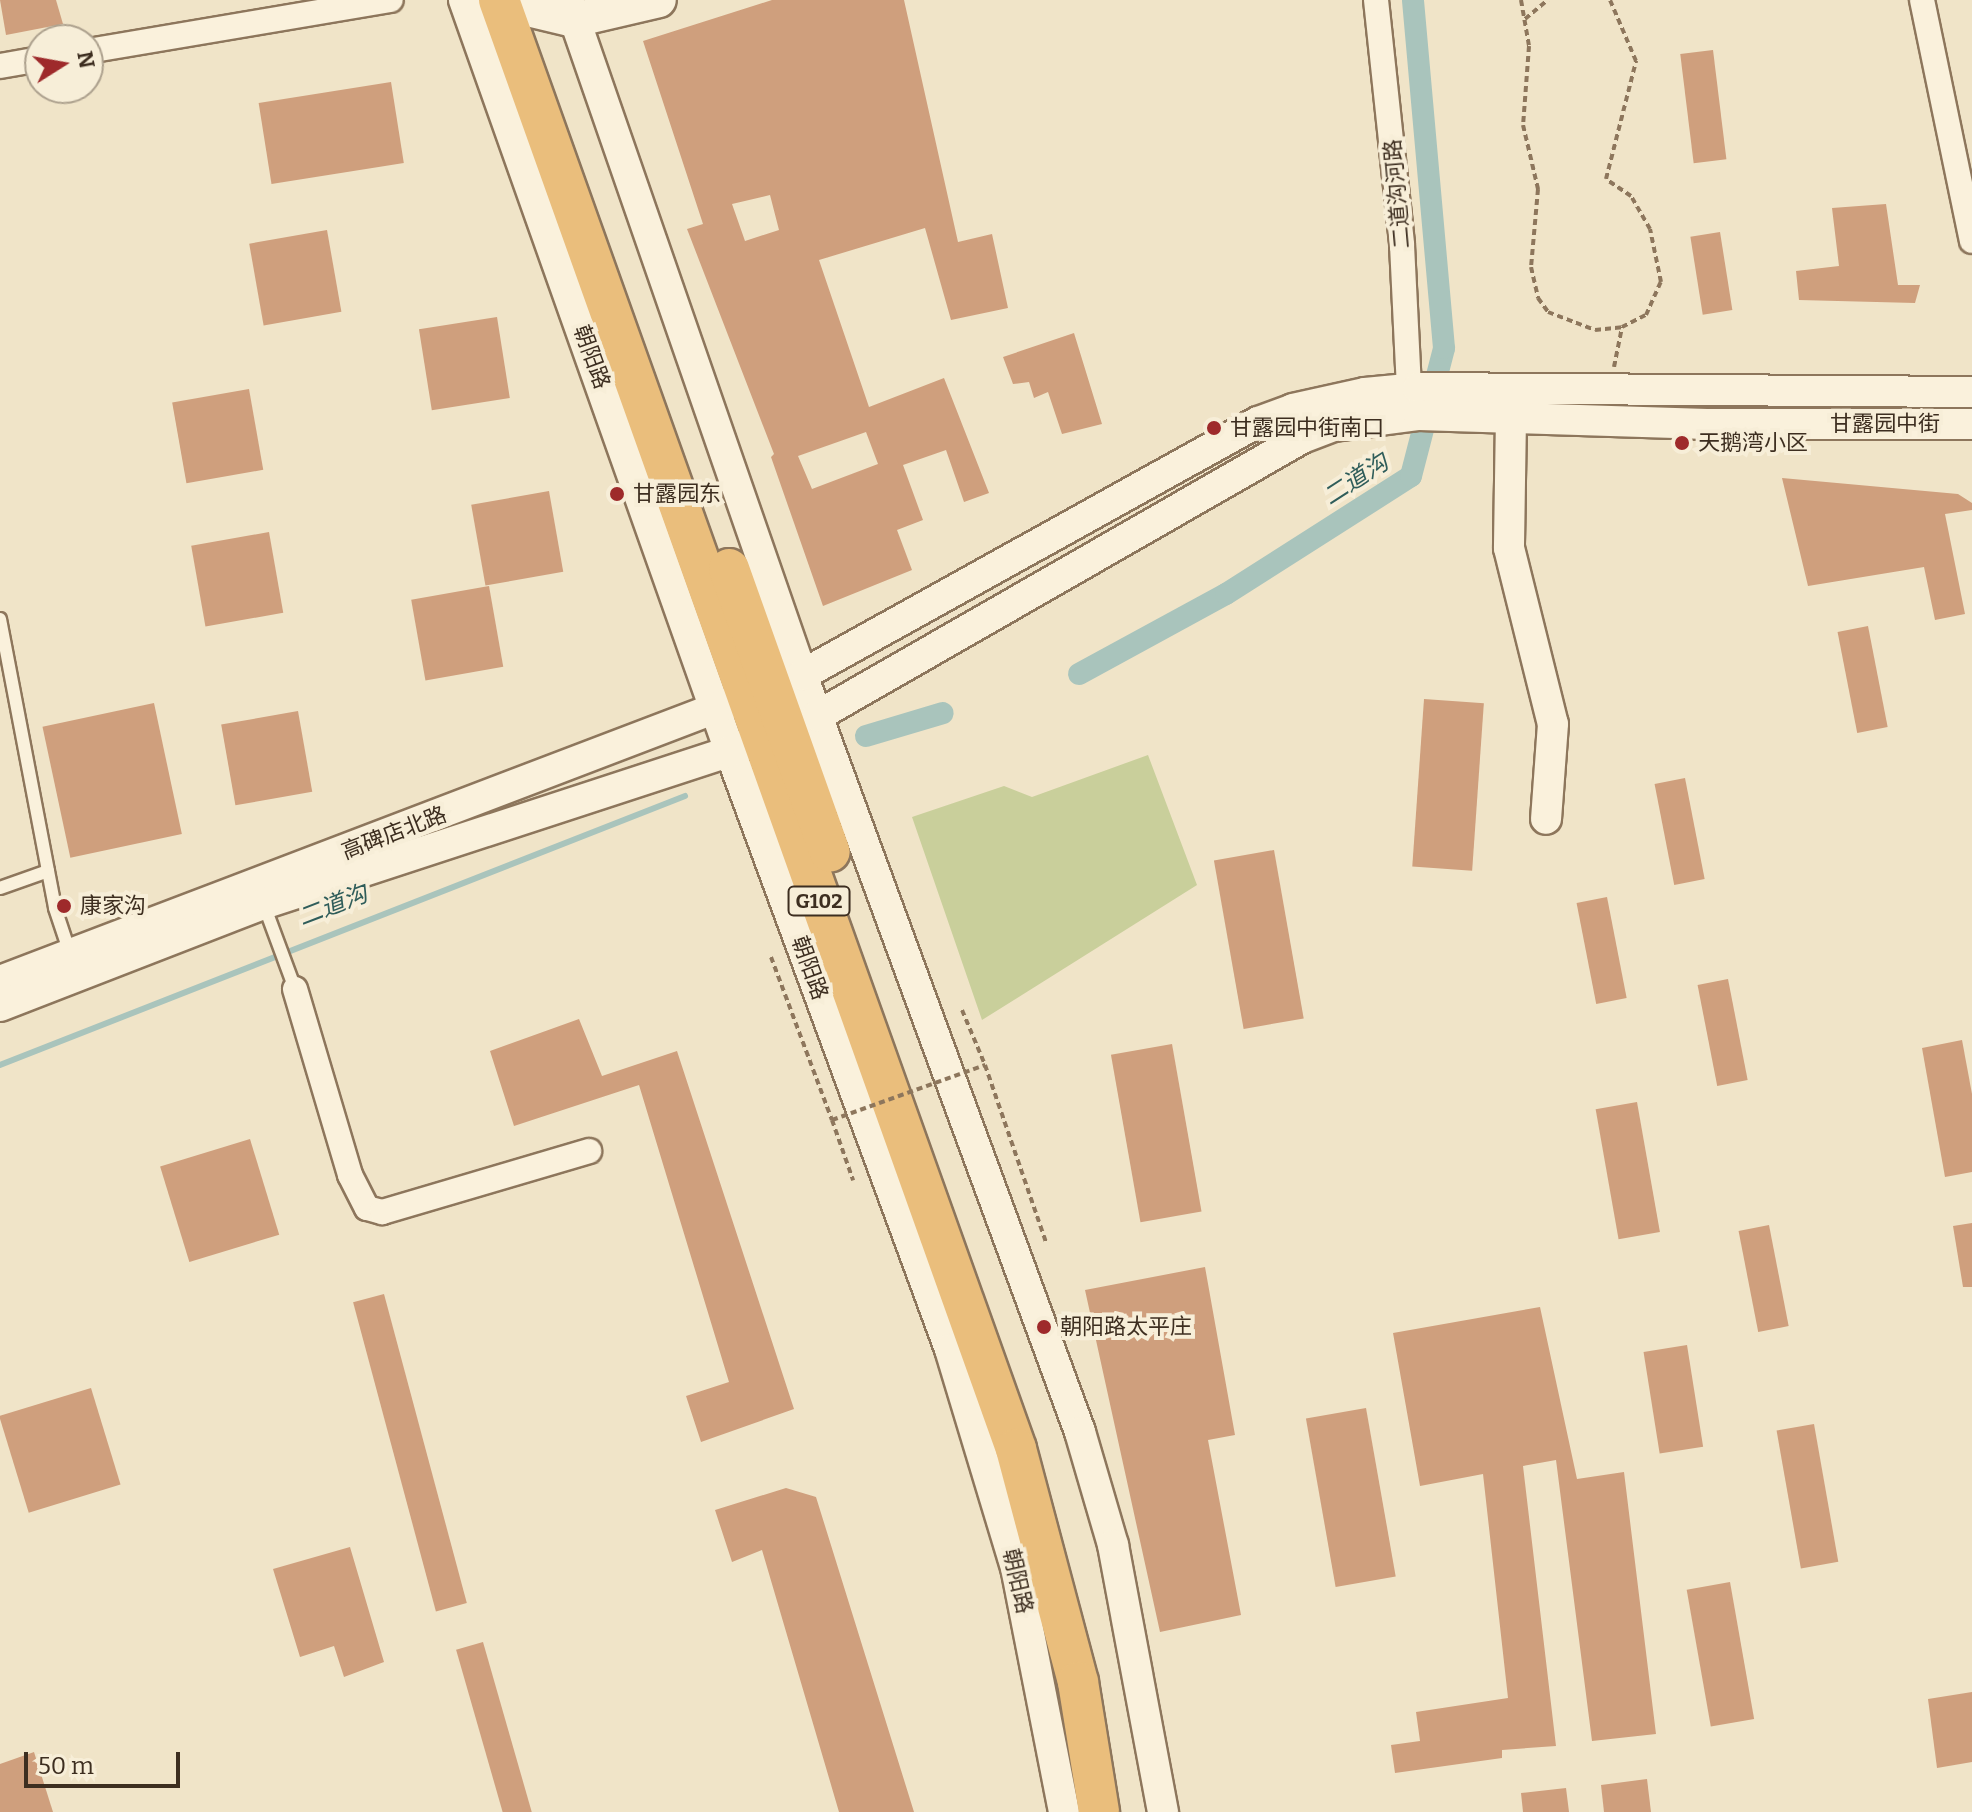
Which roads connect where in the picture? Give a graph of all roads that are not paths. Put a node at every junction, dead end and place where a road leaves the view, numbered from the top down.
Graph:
1 (391, 0) edge
2 (659, 0) edge
3 (1376, 0) edge
4 (1922, 0) edge
5 (502, 2) edge
6 (571, 10) edge
7 (104, 48) edge
8 (24, 62) edge
9 (0, 66) edge
10 (1972, 241) edge
11 (1972, 392) edge
12 (1415, 397) junction
13 (1512, 402) junction
14 (1972, 424) edge
15 (0, 619) edge
16 (759, 693) junction
17 (774, 734) junction
18 (1546, 819) dead end
19 (48, 871) junction
20 (0, 888) edge
21 (267, 916) junction
22 (79, 964) junction
23 (0, 981) edge
24 (295, 989) joint
25 (0, 1006) edge
26 (589, 1151) dead end
27 (1064, 1812) edge
28 (1099, 1812) edge
29 (1123, 1812) edge
30 (1163, 1812) edge

1 - 7 street
2 - 6 main road
3 - 12 street, 二道沟河路
4 - 10 street
5 - 6 main road
5 - 16 highway, 朝阳路 / G102
5 - 16 street, 朝阳路
6 - 16 street, 朝阳路
8 - 9 street
11 - 13 street, 甘露园中街
12 - 13 street
12 - 16 street, 高碑店北路
12 - 17 street, 高碑店北路
13 - 14 street, 甘露园中街
13 - 18 street
15 - 19 lane
16 - 17 highway, 朝阳路 / G102
16 - 17 street, 朝阳路
16 - 22 street, 高碑店北路
17 - 21 street, 高碑店北路
17 - 27 street, 朝阳路
17 - 28 highway, 朝阳路 / G102
17 - 29 highway, 朝阳路 / G102
17 - 30 street, 朝阳路
19 - 20 lane
19 - 22 lane
21 - 22 street, 高碑店北路
21 - 24 lane
22 - 23 street
22 - 25 street
24 - 26 street

